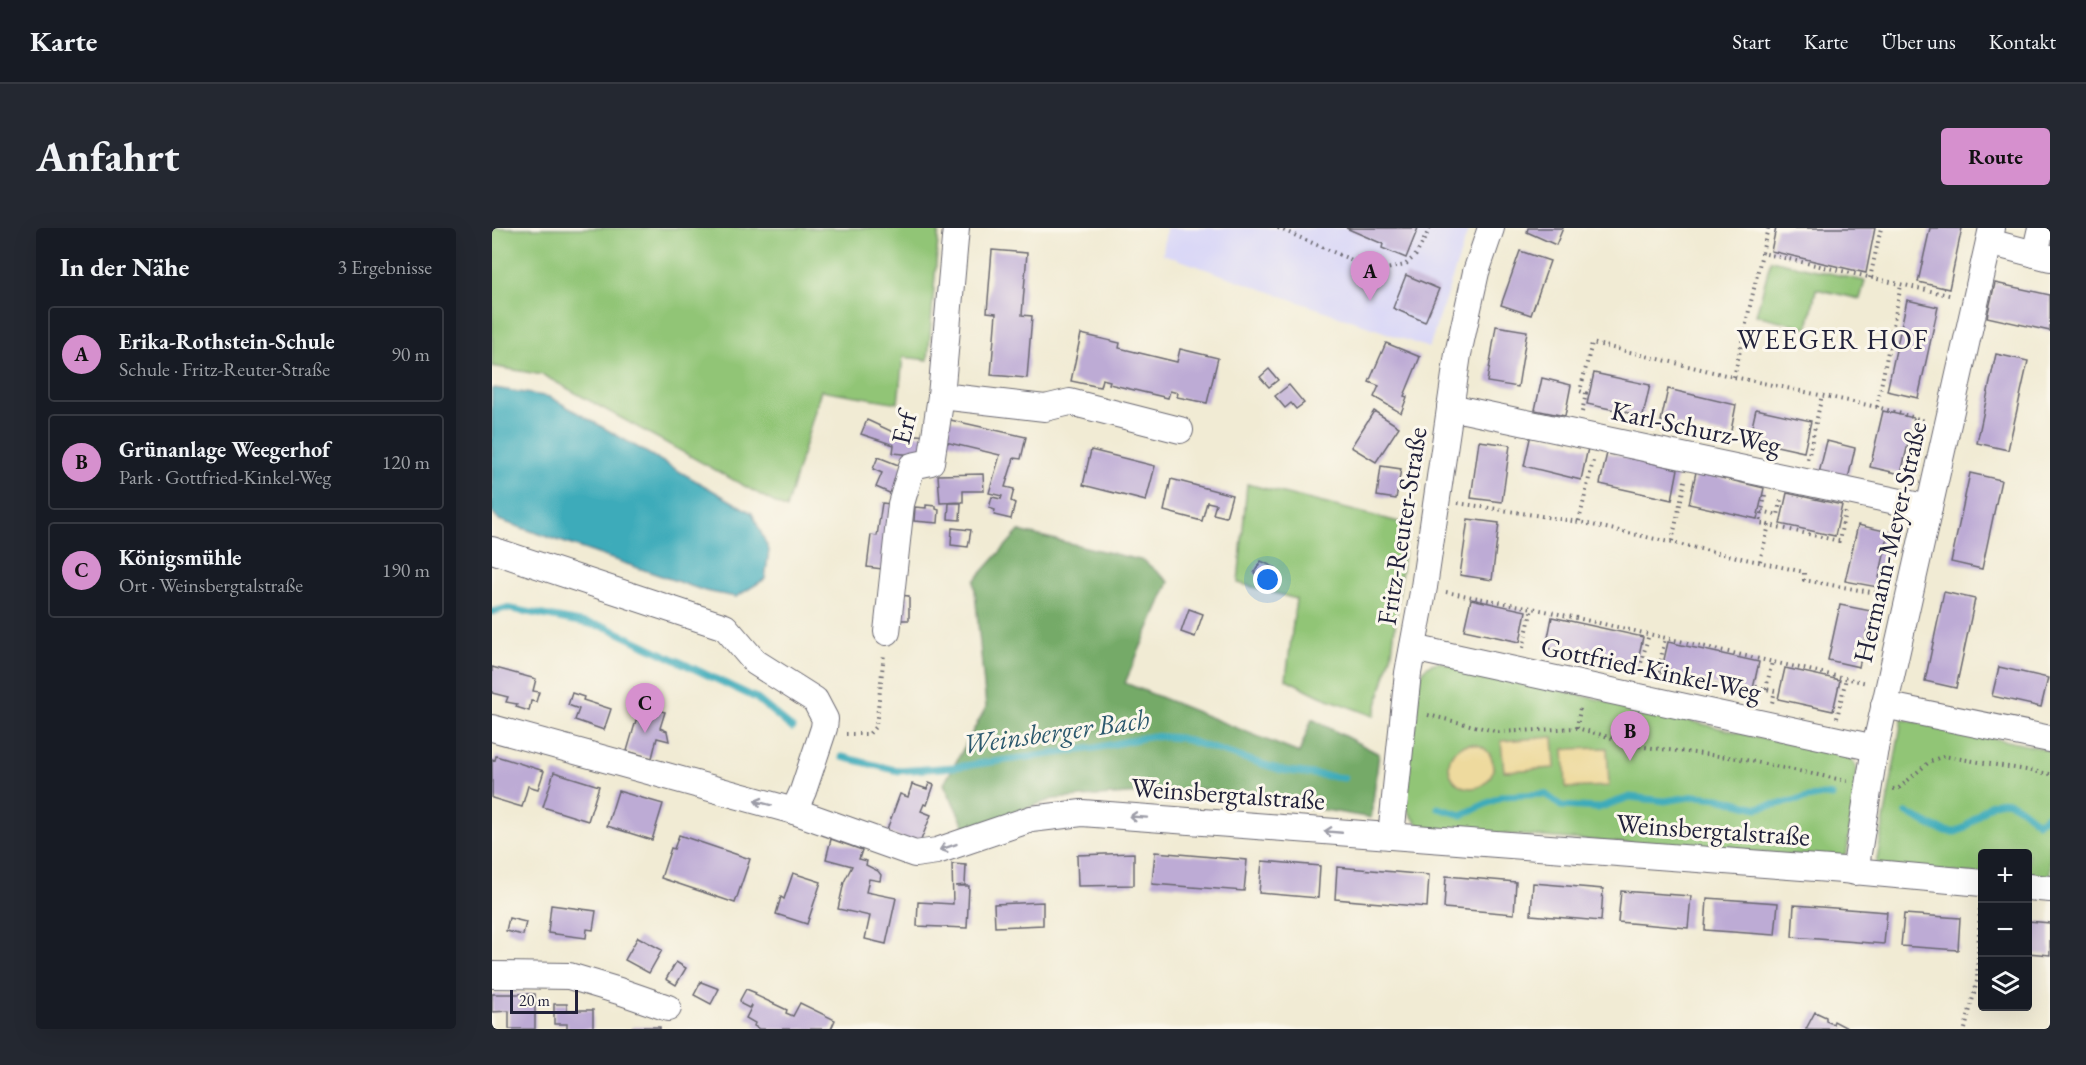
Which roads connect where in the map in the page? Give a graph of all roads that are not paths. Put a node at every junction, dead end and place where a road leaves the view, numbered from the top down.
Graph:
1 (956, 228) edge
2 (1491, 228) edge
3 (2041, 228) edge
4 (1990, 235) edge
5 (2042, 256) edge
6 (941, 396) junction
7 (1450, 407) junction
8 (1180, 430) dead end
9 (1929, 508) junction
10 (492, 550) edge
11 (887, 632) road end
12 (1413, 648) junction
13 (1886, 696) junction
14 (492, 728) edge
15 (2050, 739) edge
16 (1875, 748) junction
17 (794, 812) junction
18 (1391, 836) junction
19 (1855, 872) junction
20 (1978, 883) edge
21 (2032, 888) edge
22 (2050, 890) edge
23 (492, 975) edge
24 (668, 1008) dead end

1 - 6 street
2 - 7 street, Fritz-Reuter-Straße
3 - 5 street
4 - 5 street
4 - 9 street, Hermann-Meyer-Straße
6 - 8 street, Erf
6 - 11 street, Erf
7 - 9 street, Karl-Schurz-Weg
7 - 12 street, Fritz-Reuter-Straße
9 - 13 street, Hermann-Meyer-Straße
10 - 17 street
12 - 16 street, Gottfried-Kinkel-Weg
12 - 18 street, Fritz-Reuter-Straße
13 - 15 street
13 - 16 street, Hermann-Meyer-Straße
17 -> 14 street, Weinsbergtalstraße
16 - 19 street, Hermann-Meyer-Straße
18 -> 17 street, Weinsbergtalstraße
18 - 19 street, Weinsbergtalstraße
19 - 20 street, Weinsbergtalstraße
21 - 22 street
23 - 24 street

